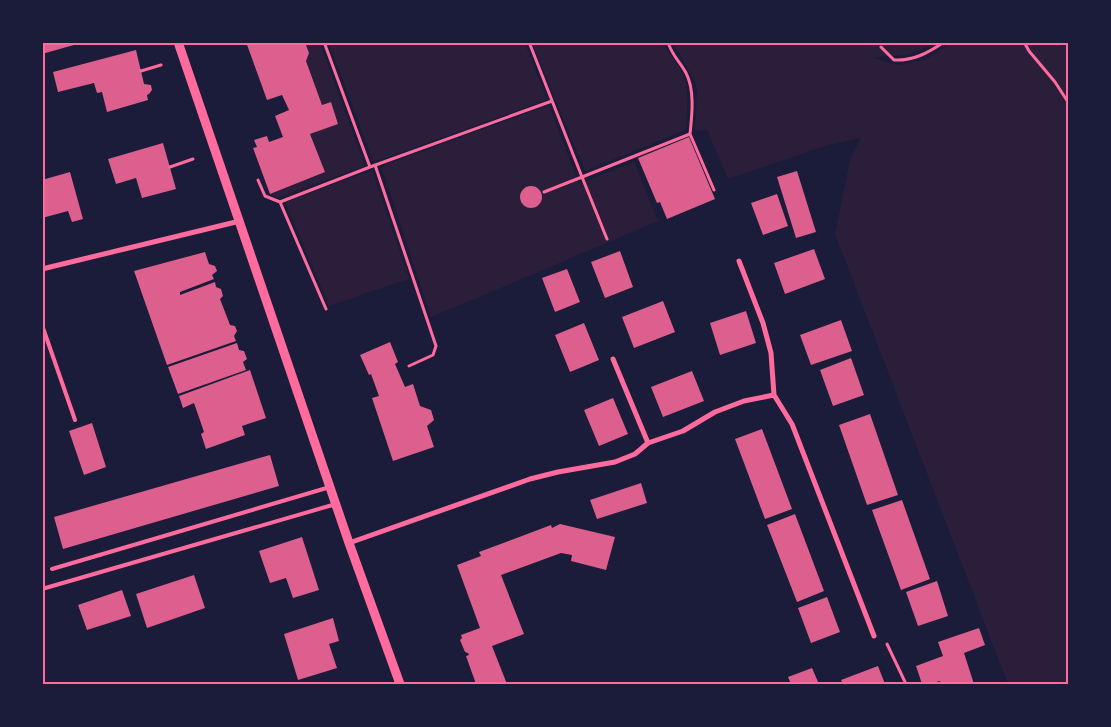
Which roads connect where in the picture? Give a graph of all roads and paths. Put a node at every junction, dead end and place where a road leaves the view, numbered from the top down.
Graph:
1 (178, 42) edge
2 (324, 42) edge
3 (529, 42) edge
4 (668, 42) edge
5 (944, 42) edge
6 (1024, 42) edge
7 (881, 47) dead end
8 (161, 65) dead end
9 (141, 70) dead end
10 (552, 101) junction
11 (1068, 102) edge
12 (690, 134) junction
13 (193, 160) dead end
14 (376, 165) junction
15 (170, 167) dead end
16 (370, 167) junction
17 (582, 177) junction
18 (258, 180) dead end
19 (714, 190) dead end
20 (544, 192) dead end
21 (280, 202) junction
22 (240, 221) junction
23 (607, 239) dead end
24 (739, 261) dead end
25 (42, 270) edge
26 (326, 309) dead end
27 (42, 324) edge
28 (614, 359) dead end
29 (409, 366) dead end
30 (774, 395) junction
31 (75, 420) dead end
32 (648, 442) junction
33 (330, 487) junction
34 (336, 504) junction
35 (349, 543) junction
36 (52, 569) dead end
37 (42, 589) edge
38 (874, 636) joint
39 (400, 684) edge
40 (906, 684) edge

1 - 22 street
2 - 16 path
3 - 10 path
4 - 12 path
5 - 7 path
6 - 11 path
8 - 9 path
10 - 14 path
10 - 17 path
12 - 17 path
12 - 19 path
13 - 15 path
14 - 16 path
14 - 29 path
16 - 21 path
17 - 20 path
17 - 23 path
18 - 21 path
21 - 26 path
22 - 25 street
22 - 33 street
24 - 30 street
27 - 31 lane
28 - 32 street
30 - 32 street
30 - 38 street
32 - 35 street
33 - 34 street
33 - 36 lane
34 - 35 street
34 - 37 lane
35 - 39 street
38 - 40 path

